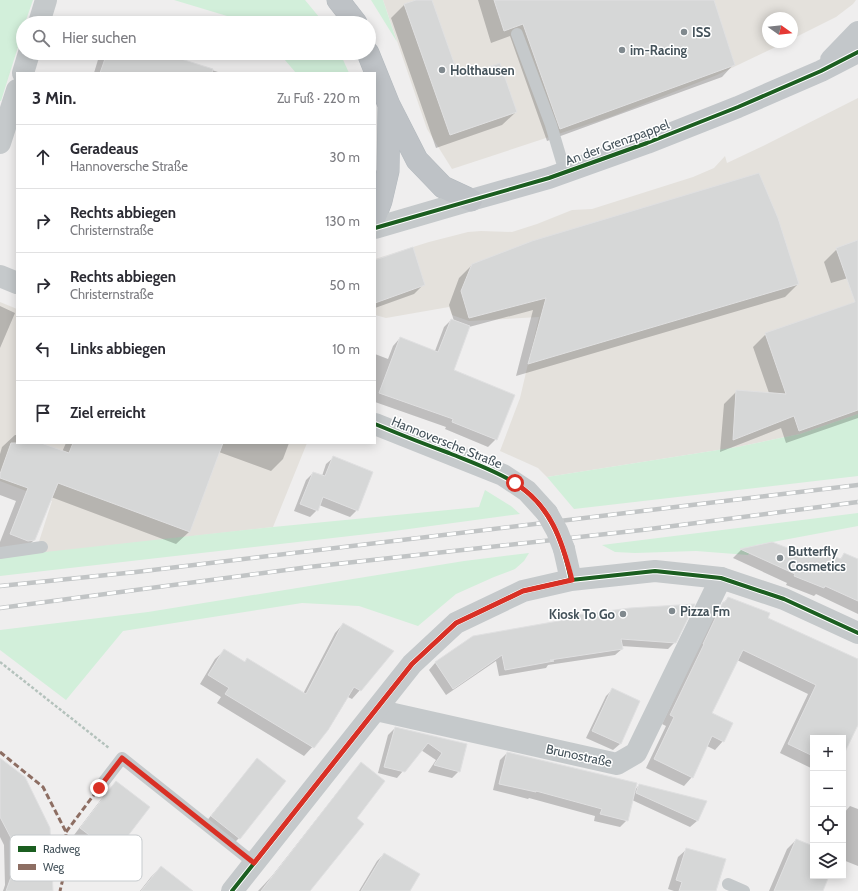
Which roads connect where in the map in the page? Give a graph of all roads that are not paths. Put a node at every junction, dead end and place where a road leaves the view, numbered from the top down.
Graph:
1 (46, 0) edge
2 (338, 0) edge
3 (41, 16) edge
4 (351, 16) edge
5 (858, 32) edge
6 (517, 34) dead end
7 (858, 52) edge
8 (27, 60) edge
9 (371, 60) edge
10 (821, 71) junction
11 (23, 72) edge
12 (376, 72) edge
13 (376, 73) edge
14 (16, 93) edge
15 (389, 105) junction
16 (0, 143) edge
17 (565, 172) junction
18 (471, 200) junction
19 (376, 214) edge
20 (376, 228) edge
21 (0, 276) edge
22 (16, 283) edge
23 (376, 424) edge
24 (42, 547) dead end
25 (0, 553) edge
26 (720, 578) junction
27 (572, 580) junction
28 (858, 633) edge
29 (376, 710) junction
30 (99, 788) dead end
31 (254, 863) junction
32 (728, 884) dead end
33 (232, 891) edge
34 (744, 891) edge

1 - 3 street
2 - 4 highway
5 - 10 main road
6 - 17 lane
7 - 10 main road, An der Grenzpappel
8 - 11 street
9 - 12 highway
10 - 17 main road, An der Grenzpappel
13 - 15 highway
14 - 16 street
15 - 18 highway
15 - 19 highway
17 - 18 main road, An der Grenzpappel
18 - 20 street, An der Grenzpappel
21 - 22 street
23 - 27 street, Hannoversche Straße, bridge
24 - 25 lane
26 - 27 street
26 - 28 street
26 - 29 street, Brunostraße
27 - 29 street
29 - 31 street
30 - 31 lane
31 - 33 street
32 - 34 lane

